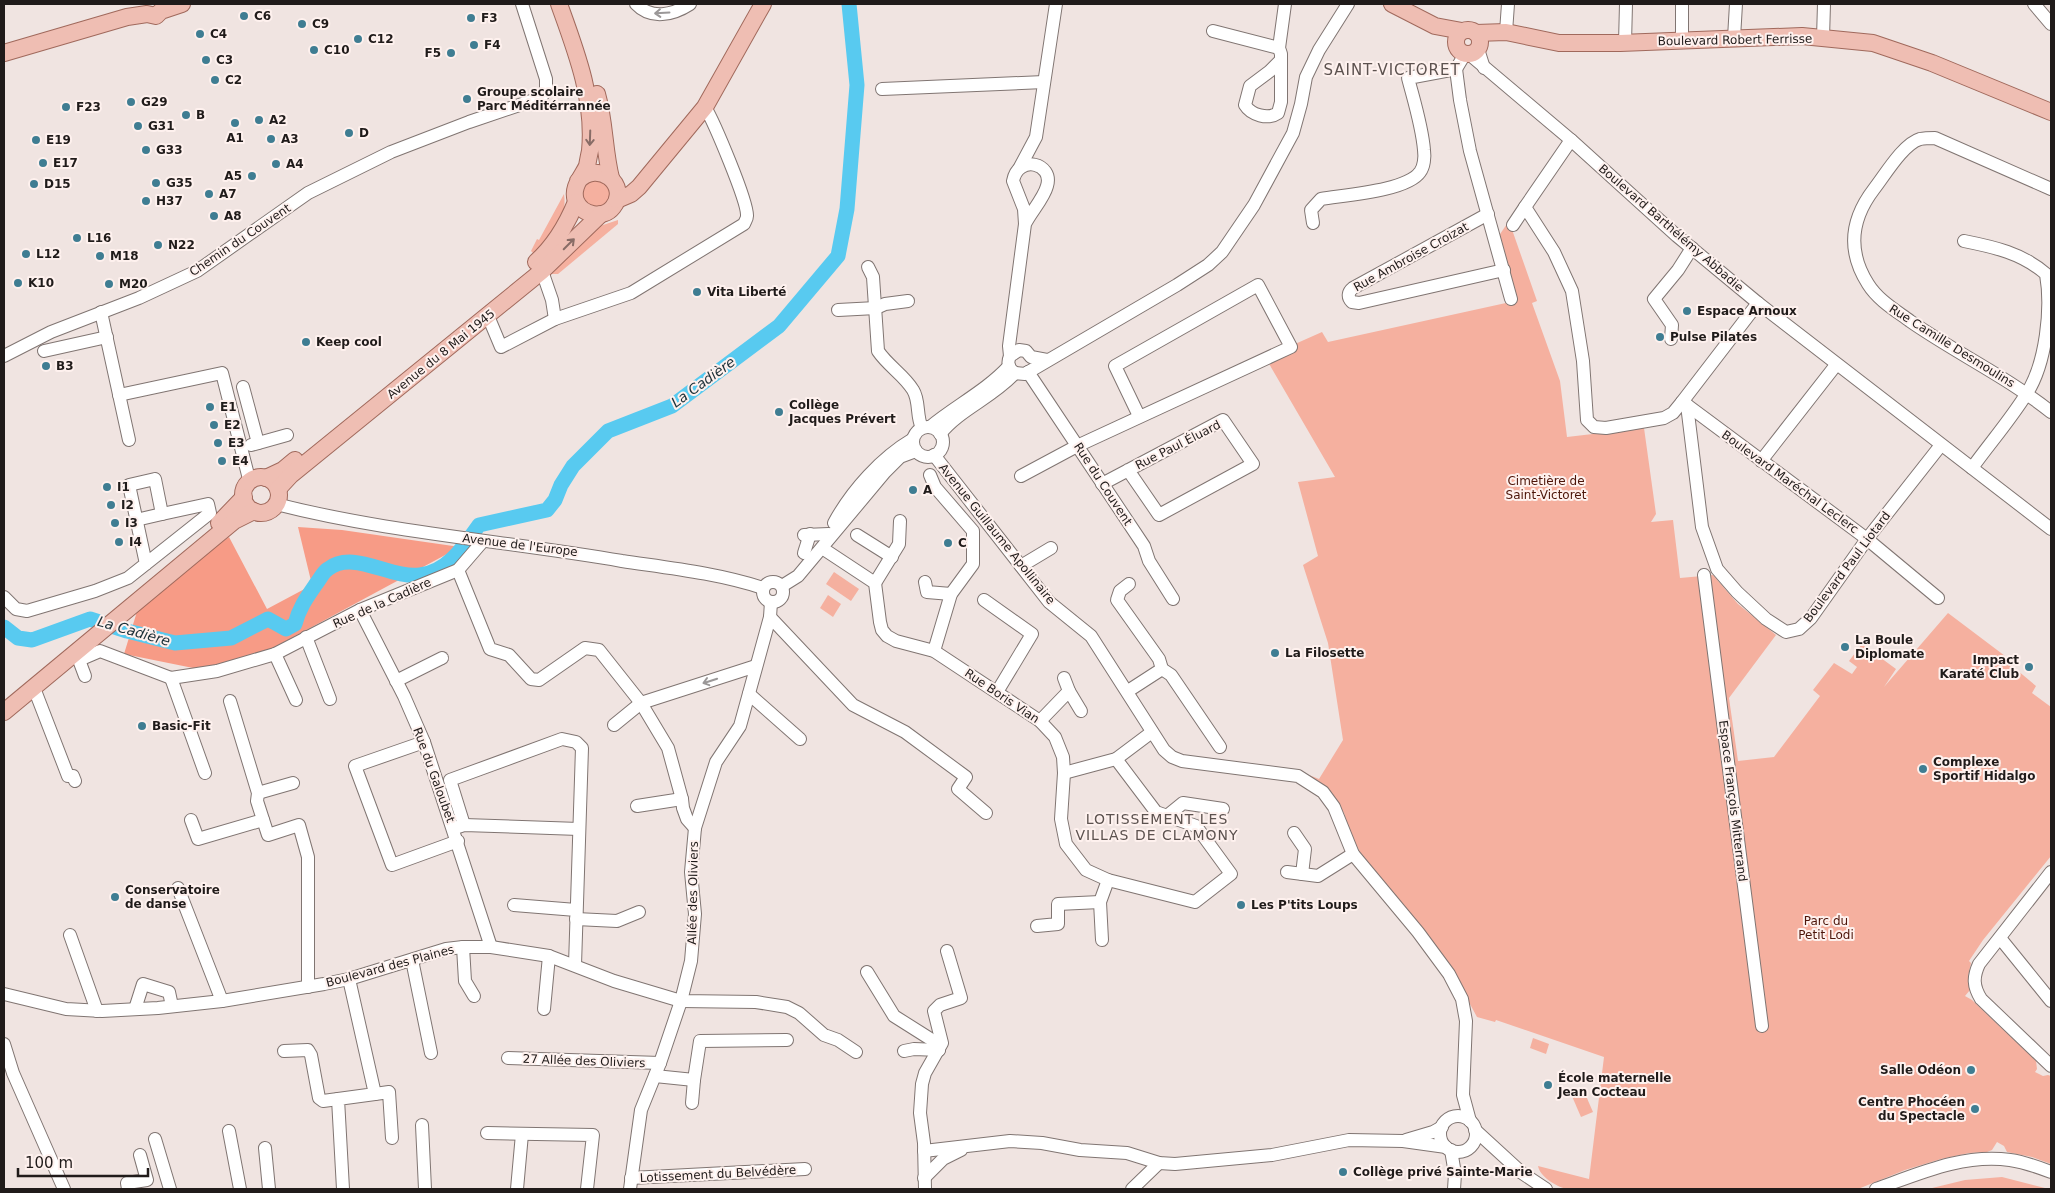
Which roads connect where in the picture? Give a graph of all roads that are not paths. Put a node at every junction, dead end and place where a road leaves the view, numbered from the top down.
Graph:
1 (182, 4) edge
2 (522, 4) edge
3 (636, 4) edge
4 (690, 4) edge
5 (763, 4) edge
6 (1056, 4) edge
7 (1284, 4) edge
8 (1348, 4) edge
9 (1392, 4) edge
10 (1508, 4) edge
11 (1626, 4) edge
12 (1682, 4) edge
13 (1736, 4) edge
14 (1824, 4) edge
15 (2034, 4) edge
16 (559, 5) edge
17 (152, 7) edge
18 (2051, 24) edge
19 (1213, 31) dead end
20 (1501, 32) junction
21 (1734, 38) junction
22 (1823, 38) junction
23 (1682, 40) junction
24 (1626, 43) junction
25 (1470, 44) junction
26 (4, 53) edge
27 (1456, 68) junction
28 (1044, 82) junction
29 (882, 89) dead end
30 (705, 107) junction
31 (2051, 112) edge
32 (682, 135) junction
33 (1036, 136) junction
34 (1571, 140) junction
35 (1020, 167) junction
36 (1041, 167) junction
37 (612, 179) junction
38 (578, 181) junction
39 (2051, 189) edge
40 (1016, 192) junction
41 (1043, 194) junction
42 (617, 200) junction
43 (576, 202) junction
44 (1524, 207) junction
45 (601, 214) junction
46 (1488, 214) junction
47 (1313, 222) dead end
48 (1025, 224) junction
49 (1513, 225) dead end
50 (1964, 241) dead end
51 (1692, 248) junction
52 (868, 268) dead end
53 (1504, 270) junction
54 (542, 271) junction
55 (1511, 300) dead end
56 (908, 301) dead end
57 (1758, 303) junction
58 (876, 308) junction
59 (838, 310) dead end
60 (101, 312) junction
61 (488, 316) junction
62 (555, 319) junction
63 (107, 337) junction
64 (1672, 339) dead end
65 (44, 351) dead end
66 (4, 356) edge
67 (1031, 356) junction
68 (1047, 360) junction
69 (1013, 361) junction
70 (1836, 365) junction
71 (1029, 371) junction
72 (244, 387) dead end
73 (2028, 393) junction
74 (119, 395) junction
75 (1684, 403) junction
76 (2051, 412) edge
77 (1139, 416) junction
78 (931, 430) junction
79 (287, 435) dead end
80 (129, 440) dead end
81 (258, 442) junction
82 (914, 445) junction
83 (1941, 445) junction
84 (1078, 446) junction
85 (241, 447) junction
86 (934, 455) junction
87 (1761, 461) junction
88 (1972, 468) junction
89 (1128, 470) junction
90 (930, 474) dead end
91 (1021, 476) dead end
92 (1102, 484) junction
93 (268, 488) junction
94 (244, 497) junction
95 (254, 511) junction
96 (162, 514) junction
97 (136, 520) junction
98 (900, 521) dead end
99 (2051, 529) edge
100 (829, 534) junction
101 (856, 535) dead end
102 (1867, 539) junction
103 (481, 541) junction
104 (822, 548) junction
105 (1051, 548) dead end
106 (805, 555) junction
107 (892, 557) junction
108 (146, 564) junction
109 (1021, 566) junction
110 (458, 570) junction
111 (1704, 575) dead end
112 (925, 582) dead end
113 (876, 583) junction
114 (1129, 584) dead end
115 (782, 586) junction
116 (763, 588) junction
117 (951, 594) junction
118 (4, 597) edge
119 (1173, 598) dead end
120 (1938, 598) dead end
121 (984, 600) dead end
122 (771, 602) junction
123 (360, 610) junction
124 (116, 614) junction
125 (770, 616) junction
126 (89, 637) junction
127 (306, 637) junction
128 (934, 651) junction
129 (275, 654) junction
130 (76, 658) junction
131 (442, 658) dead end
132 (756, 666) junction
133 (1162, 669) junction
134 (85, 676) dead end
135 (171, 678) junction
136 (1064, 678) dead end
137 (396, 681) junction
138 (34, 688) junction
139 (1069, 691) junction
140 (1128, 691) junction
141 (997, 692) junction
142 (749, 694) junction
143 (330, 699) dead end
144 (296, 700) dead end
145 (230, 701) dead end
146 (4, 703) edge
147 (642, 703) junction
148 (1081, 711) dead end
149 (4, 712) edge
150 (1040, 720) junction
151 (614, 725) dead end
152 (1152, 732) junction
153 (800, 739) dead end
154 (424, 742) junction
155 (1220, 747) dead end
156 (1116, 759) junction
157 (205, 773) dead end
158 (1064, 773) junction
159 (75, 782) dead end
160 (294, 783) dead end
161 (258, 793) junction
162 (682, 799) junction
163 (702, 805) junction
164 (637, 806) dead end
165 (1223, 809) dead end
166 (986, 813) dead end
167 (1167, 816) junction
168 (192, 820) dead end
169 (263, 820) junction
170 (459, 826) junction
171 (694, 828) junction
172 (579, 829) junction
173 (1294, 833) dead end
174 (458, 841) junction
175 (1353, 854) junction
176 (1287, 872) dead end
177 (1302, 874) junction
178 (1108, 880) junction
179 (2049, 880) edge
180 (178, 888) dead end
181 (1100, 902) junction
182 (514, 905) dead end
183 (639, 912) dead end
184 (576, 915) junction
185 (1037, 926) dead end
186 (70, 935) dead end
187 (2000, 938) junction
188 (1102, 940) dead end
189 (464, 947) junction
190 (491, 947) junction
191 (947, 951) dead end
192 (548, 956) junction
193 (412, 960) junction
194 (575, 965) junction
195 (867, 972) dead end
196 (349, 979) junction
197 (308, 987) junction
198 (4, 994) edge
199 (474, 996) dead end
200 (2051, 1000) edge
201 (222, 1001) junction
202 (682, 1001) junction
203 (172, 1006) junction
204 (135, 1009) junction
205 (544, 1009) dead end
206 (97, 1010) junction
207 (1762, 1026) dead end
208 (787, 1040) dead end
209 (4, 1044) edge
210 (939, 1050) junction
211 (284, 1051) dead end
212 (904, 1051) dead end
213 (856, 1052) dead end
214 (431, 1054) dead end
215 (507, 1061) dead end
216 (2051, 1066) edge
217 (658, 1069) junction
218 (694, 1080) junction
219 (374, 1094) junction
220 (1463, 1094) junction
221 (338, 1099) junction
222 (692, 1103) dead end
223 (1454, 1116) junction
224 (422, 1125) dead end
225 (1473, 1126) junction
226 (1442, 1127) junction
227 (229, 1131) dead end
228 (487, 1133) dead end
229 (522, 1134) junction
230 (392, 1138) dead end
231 (155, 1139) dead end
232 (1403, 1141) junction
233 (968, 1147) junction
234 (265, 1148) dead end
235 (1456, 1149) junction
236 (924, 1151) junction
237 (140, 1155) dead end
238 (1506, 1157) junction
239 (1159, 1163) junction
240 (805, 1169) dead end
241 (2051, 1172) edge
242 (631, 1184) edge
243 (924, 1184) edge
244 (64, 1189) edge
245 (128, 1189) edge
246 (170, 1189) edge
247 (240, 1189) edge
248 (269, 1189) edge
249 (344, 1189) edge
250 (425, 1189) edge
251 (518, 1189) edge
252 (587, 1189) edge
253 (1132, 1189) edge
254 (1454, 1189) edge
255 (1546, 1189) edge
256 (1876, 1189) edge

1 - 17 main road
2 - 60 street, Chemin du Couvent
4 -> 3 street
5 - 30 main road
6 - 28 street
7 - 19 street
8 - 68 street
9 - 25 main road, Boulevard Barthélémy Abbadie
10 - 20 street
11 - 24 street
12 - 23 street
13 - 21 street
14 - 22 street
15 - 18 street
16 - 37 main road
16 -> 38 main road
17 - 26 main road
20 - 24 main road, Boulevard Robert Ferrisse
20 - 25 main road
21 - 22 main road, Boulevard Robert Ferrisse
21 - 23 main road, Boulevard Robert Ferrisse
22 - 31 main road, Boulevard Robert Ferrisse
23 - 24 main road, Boulevard Robert Ferrisse
25 - 27 street
25 - 34 street, Boulevard Barthélémy Abbadie
27 - 46 street
27 - 47 street
28 - 29 street
28 - 33 street
30 - 32 main road
30 - 62 street
32 - 37 main road
32 - 42 main road
33 - 35 street
33 - 36 street
34 - 44 street
34 - 51 street, Boulevard Barthélémy Abbadie
35 - 36 street
35 - 40 street
36 - 41 street
37 - 38 main road
37 - 42 main road
38 - 43 main road
39 - 73 street, Rue Camille Desmoulins
40 - 41 street
40 - 48 street
41 - 48 street
42 - 45 main road
43 - 45 main road
43 - 93 main road, Avenue du 8 Mai 1945
44 - 49 street
44 - 75 street
54 -> 45 main road, Avenue du 8 Mai 1945
46 - 53 street
46 - 53 street, Rue Ambroise Croizat
48 - 69 street
50 - 73 street
51 - 57 street, Boulevard Barthélémy Abbadie
51 - 64 street
52 - 58 street
53 - 55 street
54 - 61 main road, Avenue du 8 Mai 1945
54 - 62 street
56 - 58 street
57 - 70 street, Boulevard Barthélémy Abbadie
57 - 75 street
58 - 59 street
58 - 78 street
60 - 63 street
60 - 66 street, Chemin du Couvent
61 - 62 street
61 - 93 main road, Avenue du 8 Mai 1945
63 - 65 street
63 - 74 street
67 - 68 street
67 - 69 street
67 - 71 street
68 - 71 street
69 - 71 street
69 - 78 street
70 - 83 street, Boulevard Barthélémy Abbadie
70 - 87 street
71 - 84 street, Rue du Couvent
72 - 81 street
73 - 76 street, Rue Camille Desmoulins
73 - 88 street
74 - 80 street
74 - 85 street
75 - 87 street, Boulevard Maréchal Leclerc
75 - 102 street, Boulevard Paul Liotard
77 - 77 street
77 - 84 street
78 - 82 street
78 - 86 street
79 - 81 street
81 - 85 street
82 - 86 street
82 - 100 street
82 - 104 street
83 - 88 street, Boulevard Barthélémy Abbadie
83 - 102 street, Boulevard Paul Liotard
84 - 91 street
84 - 92 street, Rue du Couvent
85 - 93 street
86 - 109 street, Avenue Guillaume Apollinaire
87 - 102 street, Boulevard Maréchal Leclerc
88 - 99 street, Boulevard Barthélémy Abbadie
89 - 89 street, Rue Paul Éluard
89 - 92 street, Rue Paul Éluard
90 - 117 street
92 - 119 street, Rue du Couvent
93 - 94 main road
93 - 95 main road
93 - 103 street, Avenue de l'Europe
94 - 95 main road
94 - 124 main road
95 - 124 main road
96 - 97 street
96 - 97 street
96 - 108 street
97 - 108 street
98 - 107 street
100 - 104 street
100 - 106 street
101 - 107 street
102 - 120 street, Boulevard Maréchal Leclerc
103 - 110 street, Rue de la Cadière
103 - 116 street, Avenue de l'Europe
104 - 106 street
104 - 113 street
105 - 109 street
106 - 115 street
107 - 113 street
108 - 118 street
109 - 140 street, Avenue Guillaume Apollinaire
110 - 123 street, Rue de la Cadière
110 - 147 street
111 - 207 street, Espace François Mitterrand
112 - 117 street
113 - 128 street, Rue Boris Vian
114 - 133 street
115 - 116 street
115 - 122 street
116 - 122 street
117 - 128 street
121 - 141 street
122 - 125 street, Allée des Oliviers
123 - 127 street, Rue de la Cadière
123 - 137 street, Rue du Galoubet
124 - 126 main road
125 - 132 street, Allée des Oliviers
125 - 166 street
126 - 130 main road
126 - 146 main road
127 - 129 street, Rue de la Cadière
127 - 143 street
128 - 141 street, Rue Boris Vian
129 - 135 street, Rue de la Cadière
129 - 144 street
130 - 134 street
130 - 135 street, Rue de la Cadière
130 - 138 main road
131 - 137 street
132 - 142 street, Allée des Oliviers
132 -> 147 street
133 - 140 street
133 - 155 street
135 - 157 street
136 - 139 street
137 - 154 street, Rue du Galoubet
138 - 149 main road
138 - 159 street
139 - 148 street
139 - 150 street
140 - 152 street, Avenue Guillaume Apollinaire
141 - 150 street, Rue Boris Vian
142 - 153 street
142 - 163 street, Allée des Oliviers
145 - 161 street
147 - 151 street
147 - 162 street
150 - 158 street, Rue Boris Vian
152 - 156 street
152 - 175 street, Avenue Guillaume Apollinaire
154 - 170 street, Rue du Galoubet
154 - 174 street
156 - 158 street
156 - 167 street
158 - 178 street, Rue Boris Vian
160 - 161 street
161 - 169 street
162 - 163 street
162 - 164 street
162 - 171 street
163 - 171 street, Allée des Oliviers
165 - 167 street
167 - 178 street, Rue Boris Vian
168 - 169 street
169 - 197 street
170 - 172 street
170 - 172 street
170 - 174 street, Rue du Galoubet
171 - 202 street, Allée des Oliviers
172 - 184 street
173 - 177 street
174 - 190 street, Rue du Galoubet
175 - 177 street
175 - 220 street, Avenue Guillaume Apollinaire
176 - 177 street
178 - 181 street
179 - 187 street
180 - 201 street
181 - 185 street
181 - 188 street
182 - 184 street
183 - 184 street
184 - 194 street
186 - 206 street
187 - 200 street
187 - 216 street
189 - 190 street, Boulevard des Plaines
189 - 193 street, Boulevard des Plaines
189 - 199 street
190 - 192 street, Boulevard des Plaines
191 - 210 street
192 - 194 street, Boulevard des Plaines
192 - 205 street
193 - 196 street, Boulevard des Plaines
193 - 214 street
194 - 202 street, Boulevard des Plaines
195 - 210 street
196 - 197 street, Boulevard des Plaines
196 - 219 street
197 - 201 street, Boulevard des Plaines
198 - 206 street, Boulevard des Plaines
201 - 203 street, Boulevard des Plaines
202 - 213 street, Boulevard des Plaines
202 - 217 street, Allée des Oliviers
203 - 204 street, Boulevard des Plaines
203 - 204 street
204 - 206 street, Boulevard des Plaines
208 - 218 street
209 - 244 street
210 - 212 street
210 - 236 street
211 - 221 street
215 - 217 street
217 - 218 street
217 - 242 street, Allée des Oliviers
218 - 222 street
219 - 221 street
219 - 230 street
220 - 223 street, Avenue Guillaume Apollinaire
220 - 225 street, Avenue Guillaume Apollinaire
221 - 249 street
223 - 225 street
223 - 226 street
224 - 250 street
225 - 235 street
225 - 238 street
226 - 232 street
226 - 235 street
227 - 247 street
228 - 229 street
229 - 251 street
229 - 252 street
231 - 246 street
232 - 235 street
232 - 239 street
233 - 236 street
233 - 239 street
233 - 243 street
234 - 248 street
235 - 238 street
235 - 254 street
236 - 243 street
237 - 245 street
238 - 255 street
239 - 253 street
240 - 242 street, Lotissement du Belvédère
241 - 256 street

